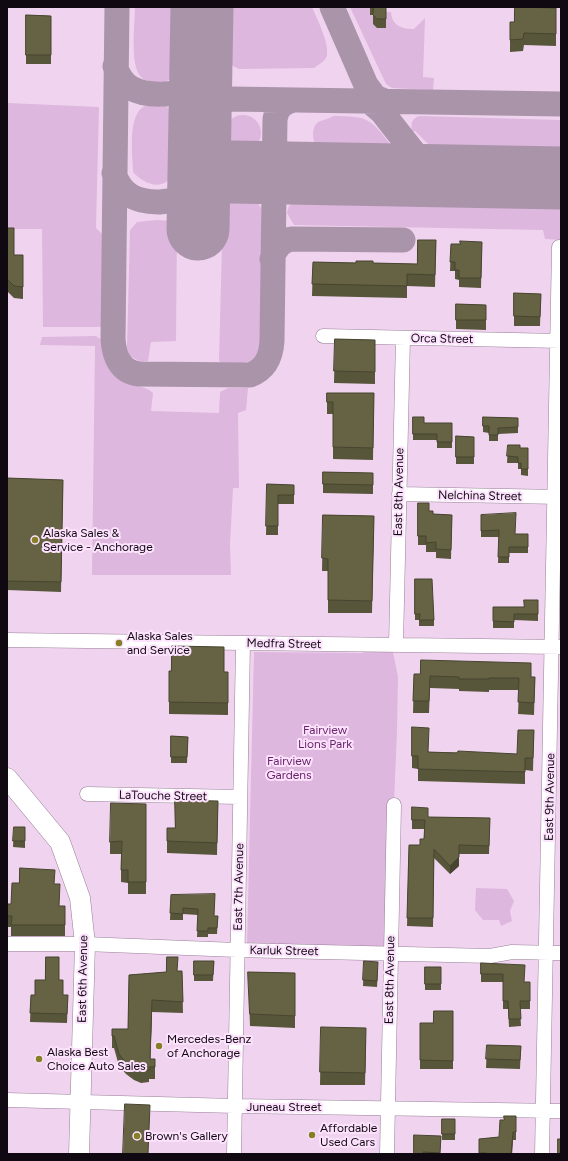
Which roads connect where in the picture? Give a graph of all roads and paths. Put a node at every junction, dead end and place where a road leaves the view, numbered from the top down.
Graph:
1 (559, 247) dead end
2 (323, 336) dead end
3 (403, 338) junction
4 (559, 341) edge
5 (399, 494) junction
6 (558, 497) edge
7 (7, 640) edge
8 (243, 643) junction
9 (396, 645) junction
10 (557, 647) edge
11 (7, 778) edge
12 (87, 794) dead end
13 (240, 797) junction
14 (394, 805) dead end
15 (555, 805) edge
16 (7, 944) edge
17 (85, 944) junction
18 (238, 950) junction
19 (547, 952) junction
20 (561, 953) edge
21 (391, 954) junction
22 (7, 1100) edge
23 (80, 1102) junction
24 (235, 1106) junction
25 (388, 1108) junction
26 (544, 1110) junction
27 (561, 1111) edge
28 (79, 1154) edge
29 (234, 1154) edge
30 (387, 1154) edge
31 (542, 1154) edge

1 - 4 street, East 9th Avenue
2 - 3 street, Orca Street
3 - 4 street, Orca Street
3 - 5 street, East 8th Avenue
4 - 6 street, East 9th Avenue
5 - 6 street, Nelchina Street
5 - 9 street, East 8th Avenue
6 - 10 street, East 9th Avenue
7 - 8 street, Medfra Street
8 - 9 street, Medfra Street
8 - 13 street, East 7th Avenue
9 - 10 street, Medfra Street
10 - 15 street, East 9th Avenue
11 - 17 highway, East 6th Avenue
12 - 13 street, LaTouche Street
13 - 18 street, East 7th Avenue
14 - 21 street, East 8th Avenue
15 - 19 street, East 9th Avenue
16 - 17 street, Karluk Street
17 - 18 street, Karluk Street
17 - 23 highway, East 6th Avenue
18 - 21 street, Karluk Street
18 - 24 street, East 7th Avenue
19 - 20 street, Karluk Street
19 - 21 street, Karluk Street
19 - 26 street, East 9th Avenue
21 - 25 street, East 8th Avenue
22 - 23 street, Juneau Street
23 - 24 street, Juneau Street
23 - 28 highway, East 6th Avenue
24 - 25 street, Juneau Street
24 - 29 street, East 7th Avenue
25 - 26 street, Juneau Street
25 - 30 street, East 8th Avenue
26 - 27 street, Juneau Street
26 - 31 street, East 9th Avenue

